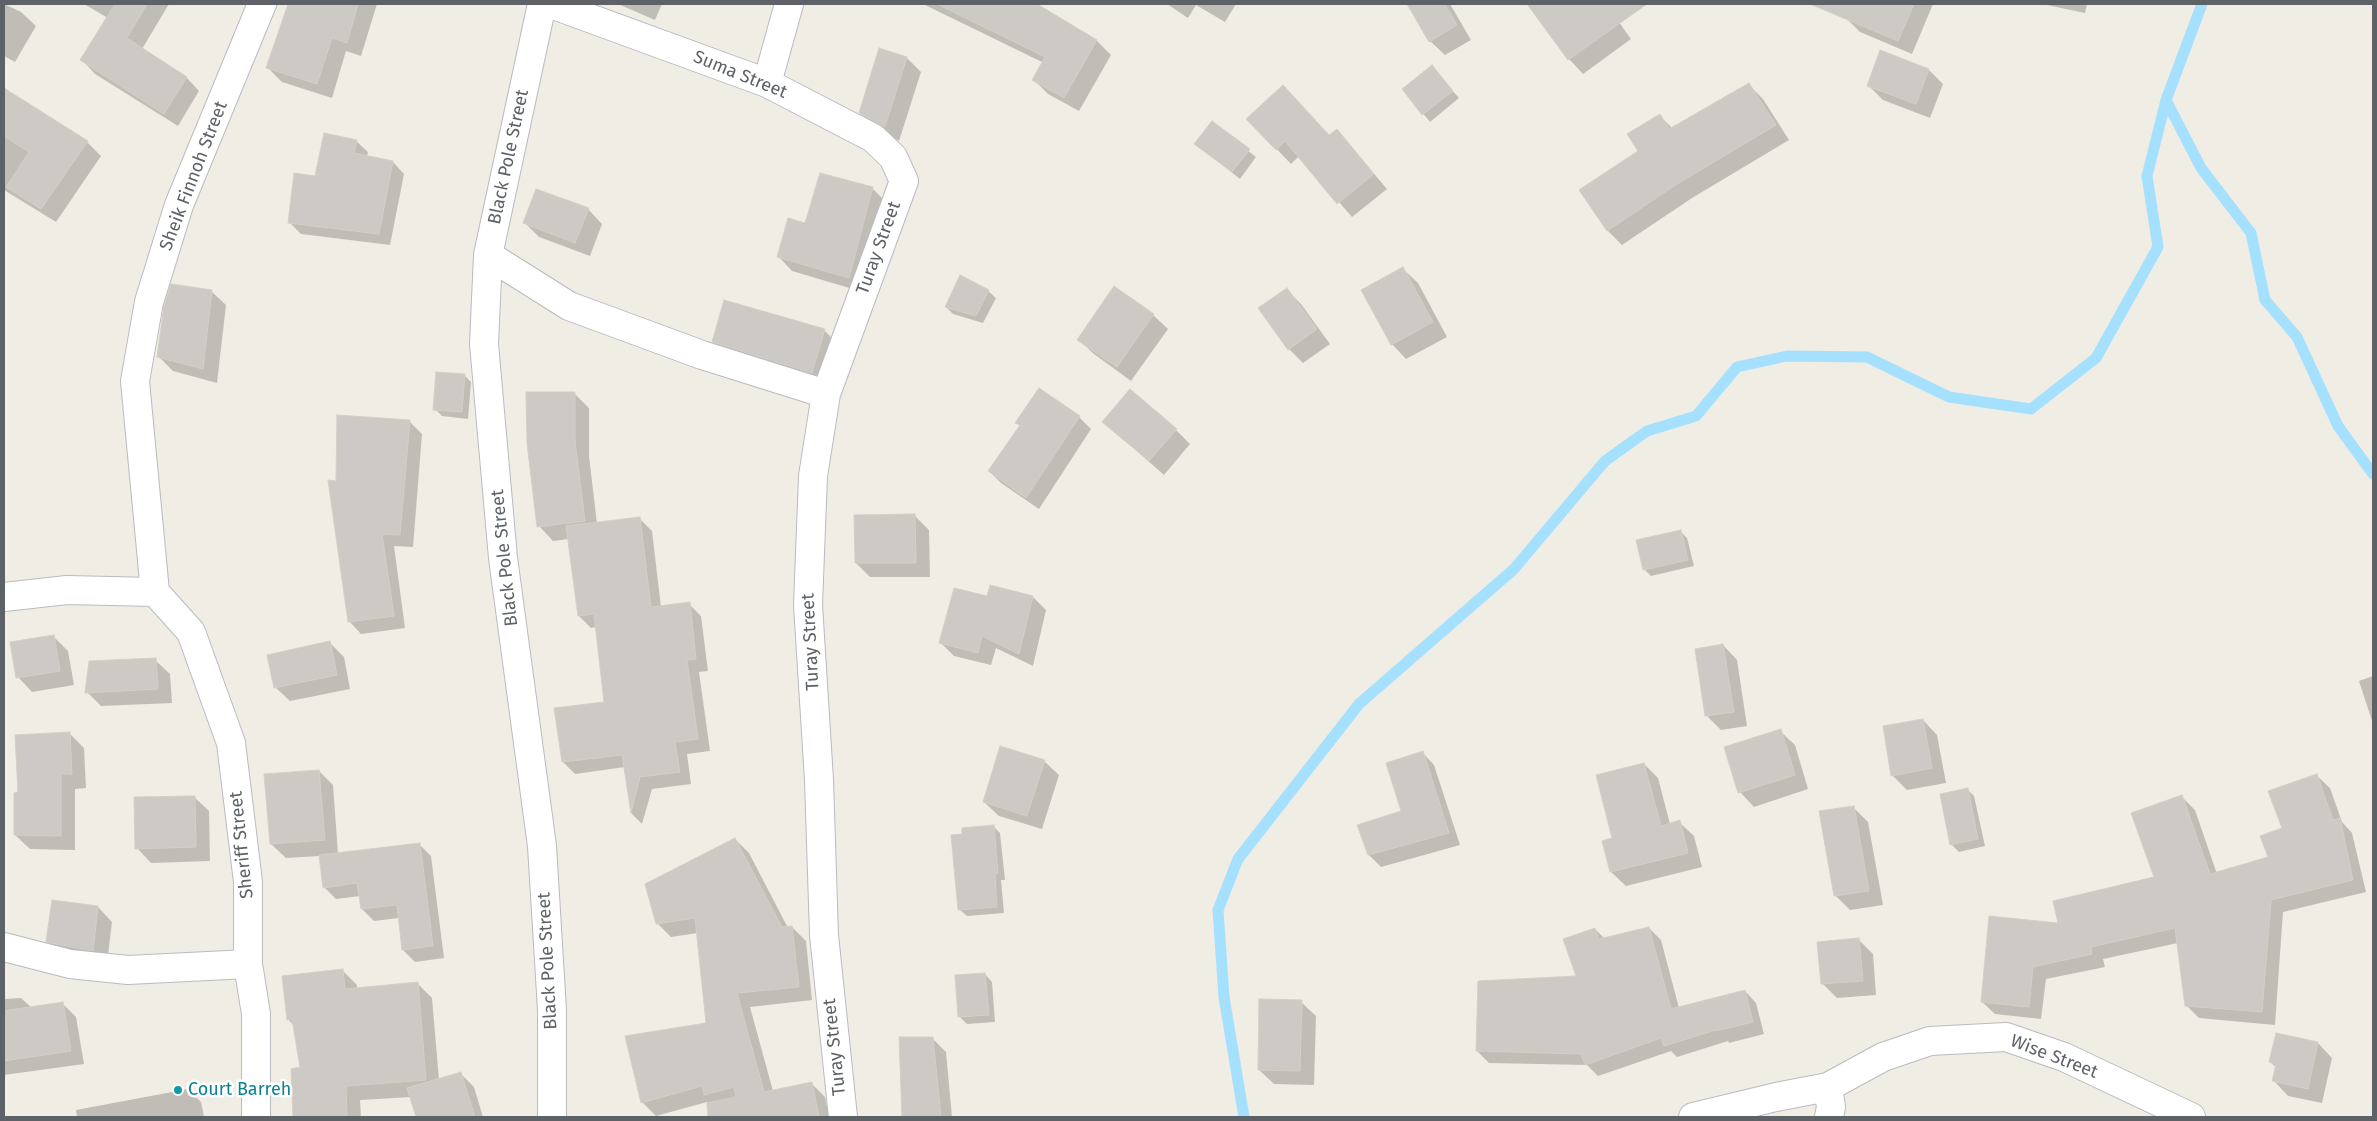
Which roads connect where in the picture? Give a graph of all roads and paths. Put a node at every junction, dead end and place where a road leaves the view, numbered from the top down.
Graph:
1 (262, 4) edge
2 (542, 4) edge
3 (551, 4) edge
4 (789, 4) edge
5 (767, 83) junction
6 (904, 181) joint
7 (488, 255) junction
8 (826, 394) junction
9 (155, 592) junction
10 (4, 596) edge
11 (4, 948) edge
12 (248, 964) junction
13 (1828, 1087) junction
14 (256, 1117) edge
15 (552, 1117) edge
16 (843, 1117) edge
17 (1693, 1117) edge
18 (1830, 1117) edge
19 (2191, 1117) edge

1 - 9 street, Sheik Finnoh Street
2 - 7 street, Black Pole Street
3 - 5 street, Suma Street
4 - 5 street
5 - 6 street, Suma Street
6 - 8 street, Turay Street
7 - 8 street
7 - 15 street, Black Pole Street
8 - 16 street, Turay Street
9 - 10 street
9 - 12 street, Sheriff Street
11 - 12 street
12 - 14 street, Sheriff Street
13 - 17 street, Wise Street
13 - 18 street
13 - 19 street, Wise Street

